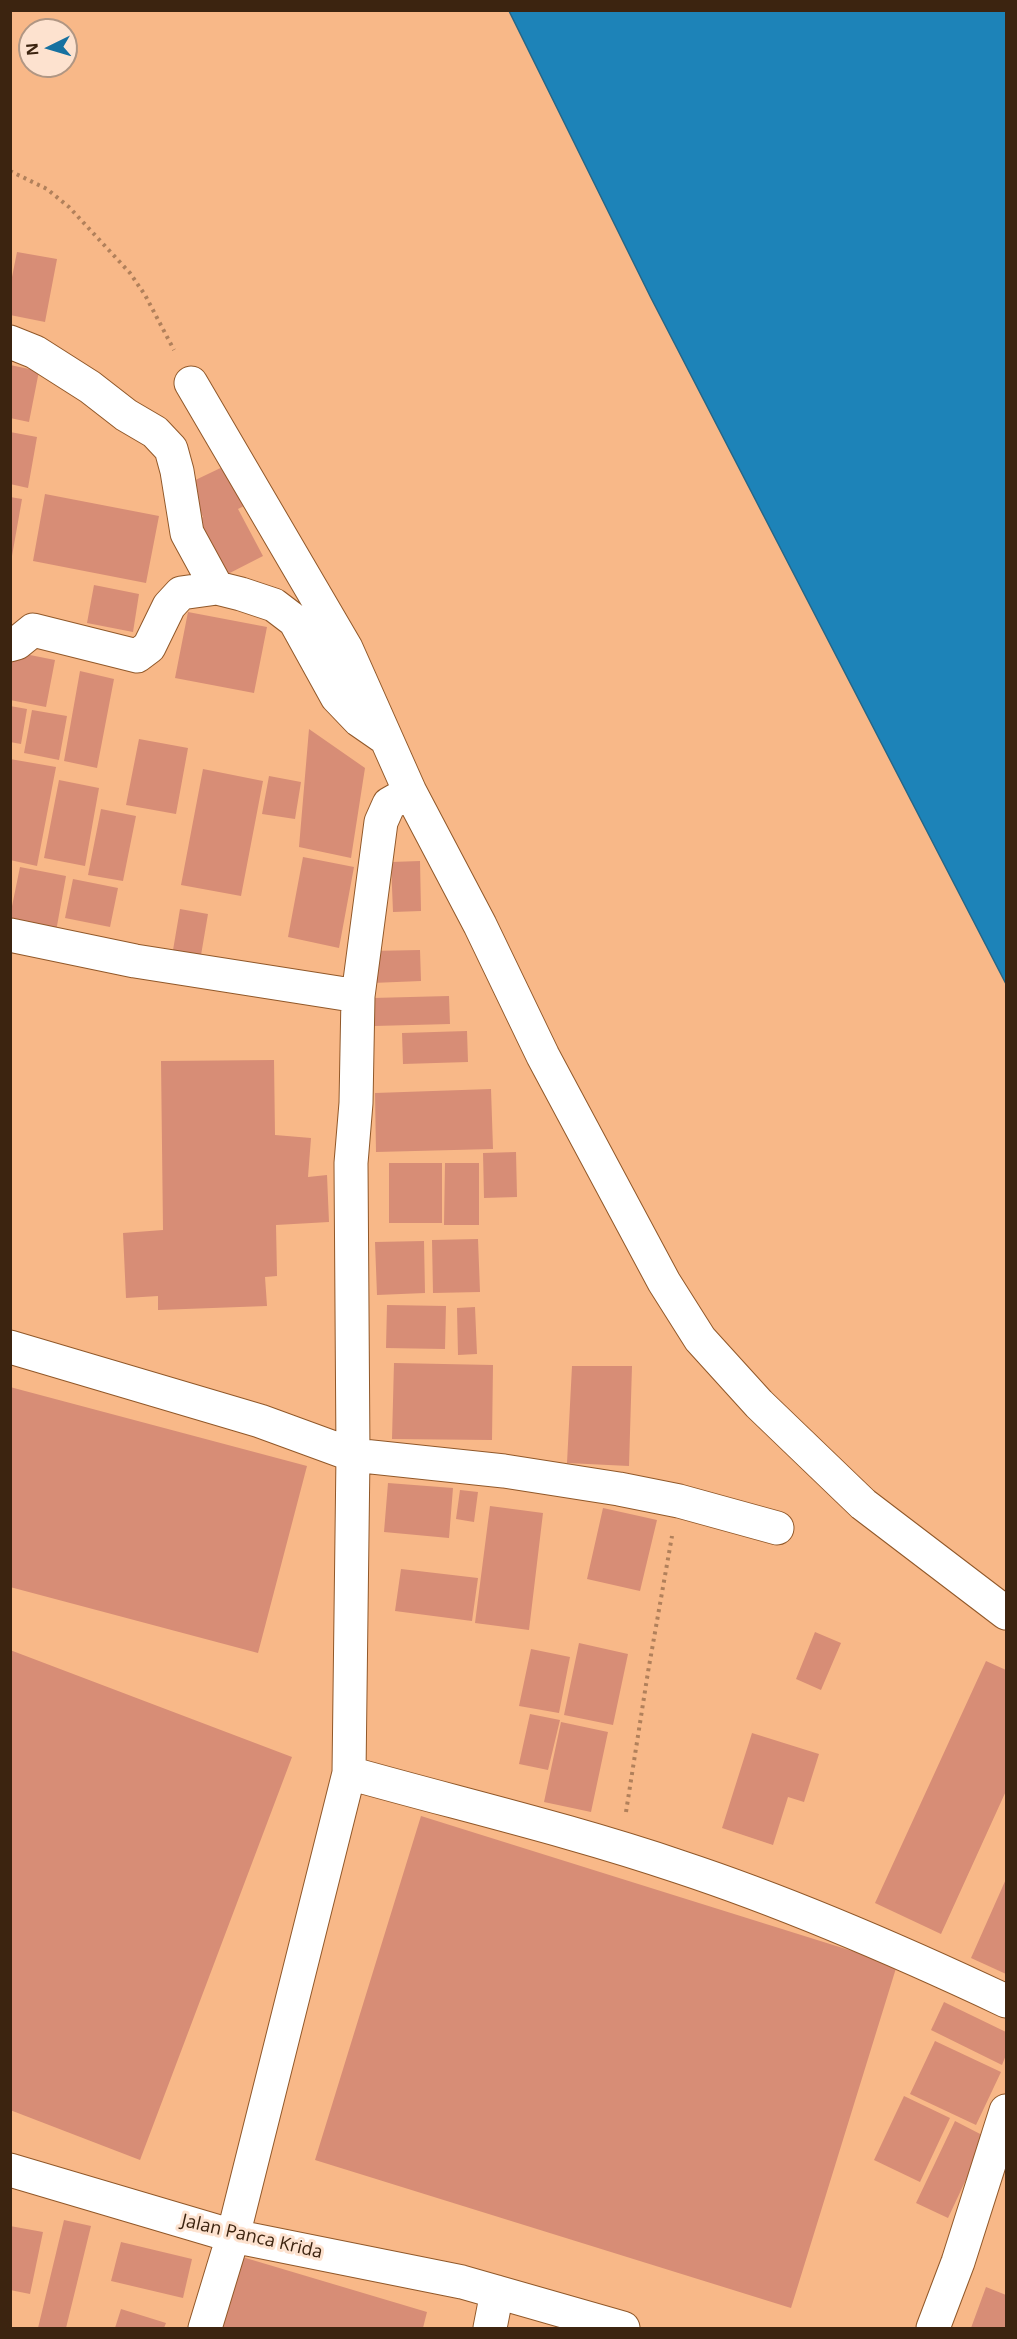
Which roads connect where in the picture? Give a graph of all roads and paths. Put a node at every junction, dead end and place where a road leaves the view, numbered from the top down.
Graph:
1 (10, 171) edge
2 (10, 342) edge
3 (191, 383) joint
4 (216, 588) junction
5 (10, 645) edge
6 (389, 741) junction
7 (410, 792) junction
8 (10, 935) edge
9 (358, 996) junction
10 (10, 1347) edge
11 (353, 1455) junction
12 (679, 1501) junction
13 (777, 1528) dead end
14 (1006, 1613) edge
15 (349, 1773) junction
16 (620, 1849) junction
17 (1006, 2001) edge
18 (1006, 2111) edge
19 (10, 2170) edge
20 (233, 2236) junction
21 (498, 2292) junction
22 (205, 2328) edge
23 (490, 2328) edge
24 (623, 2328) edge
25 (933, 2328) edge

1 - 3 path
2 - 4 street
3 - 6 street
4 - 5 street
4 - 6 street
6 - 7 street
7 - 9 street
7 - 14 street
8 - 9 street
9 - 11 street
10 - 11 street
11 - 12 street
11 - 15 street
12 - 13 street
12 - 16 path
15 - 16 street
15 - 20 street
16 - 17 street
18 - 25 street
19 - 20 street, Jalan Panca Krida
20 - 21 street, Jalan Panca Krida
20 - 22 street
21 - 23 street
21 - 24 street, Jalan Panca Krida

